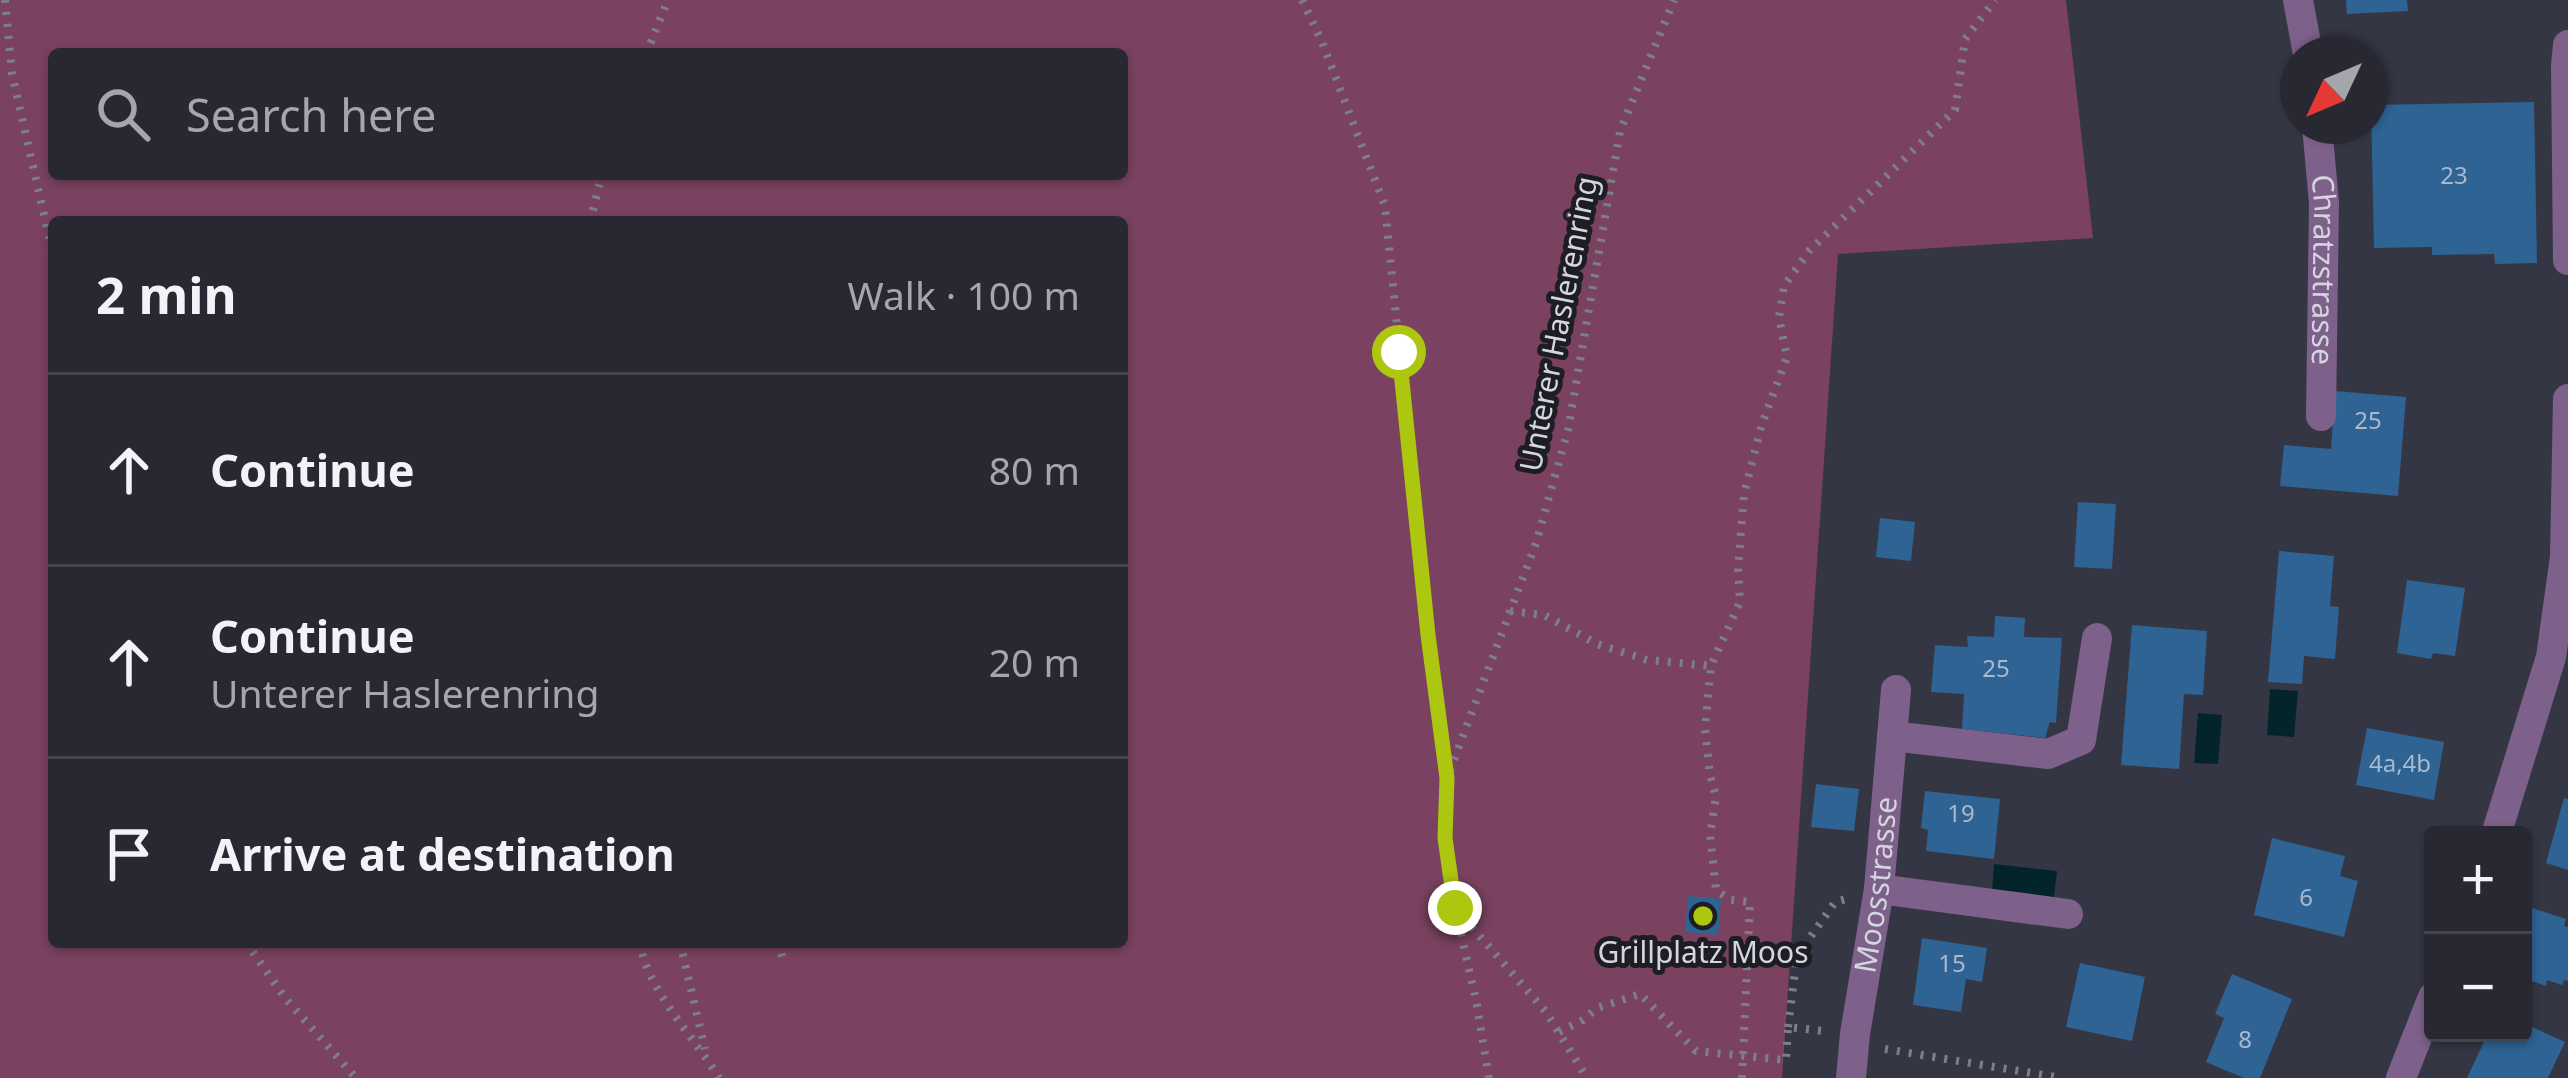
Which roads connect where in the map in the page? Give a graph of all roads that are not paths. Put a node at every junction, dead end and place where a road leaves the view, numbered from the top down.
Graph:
1 (2298, 0) edge
2 (2305, 36) edge
3 (2568, 45) edge
4 (2319, 144) edge
5 (2568, 260) edge
6 (2568, 399) edge
7 (2321, 416) dead end
8 (2097, 638) dead end
9 (1897, 691) dead end
10 (1892, 736) junction
11 (2499, 826) edge
12 (1879, 890) junction
13 (2068, 914) dead end
14 (2424, 1020) edge
15 (1851, 1078) edge
16 (2401, 1078) edge

1 - 2 street
3 - 5 street
4 - 7 street, Chratzstrasse
6 - 11 street
8 - 10 street
9 - 10 street, Moosstrasse
10 - 12 street, Moosstrasse
12 - 13 street
12 - 15 street, Moosstrasse
14 - 16 street

